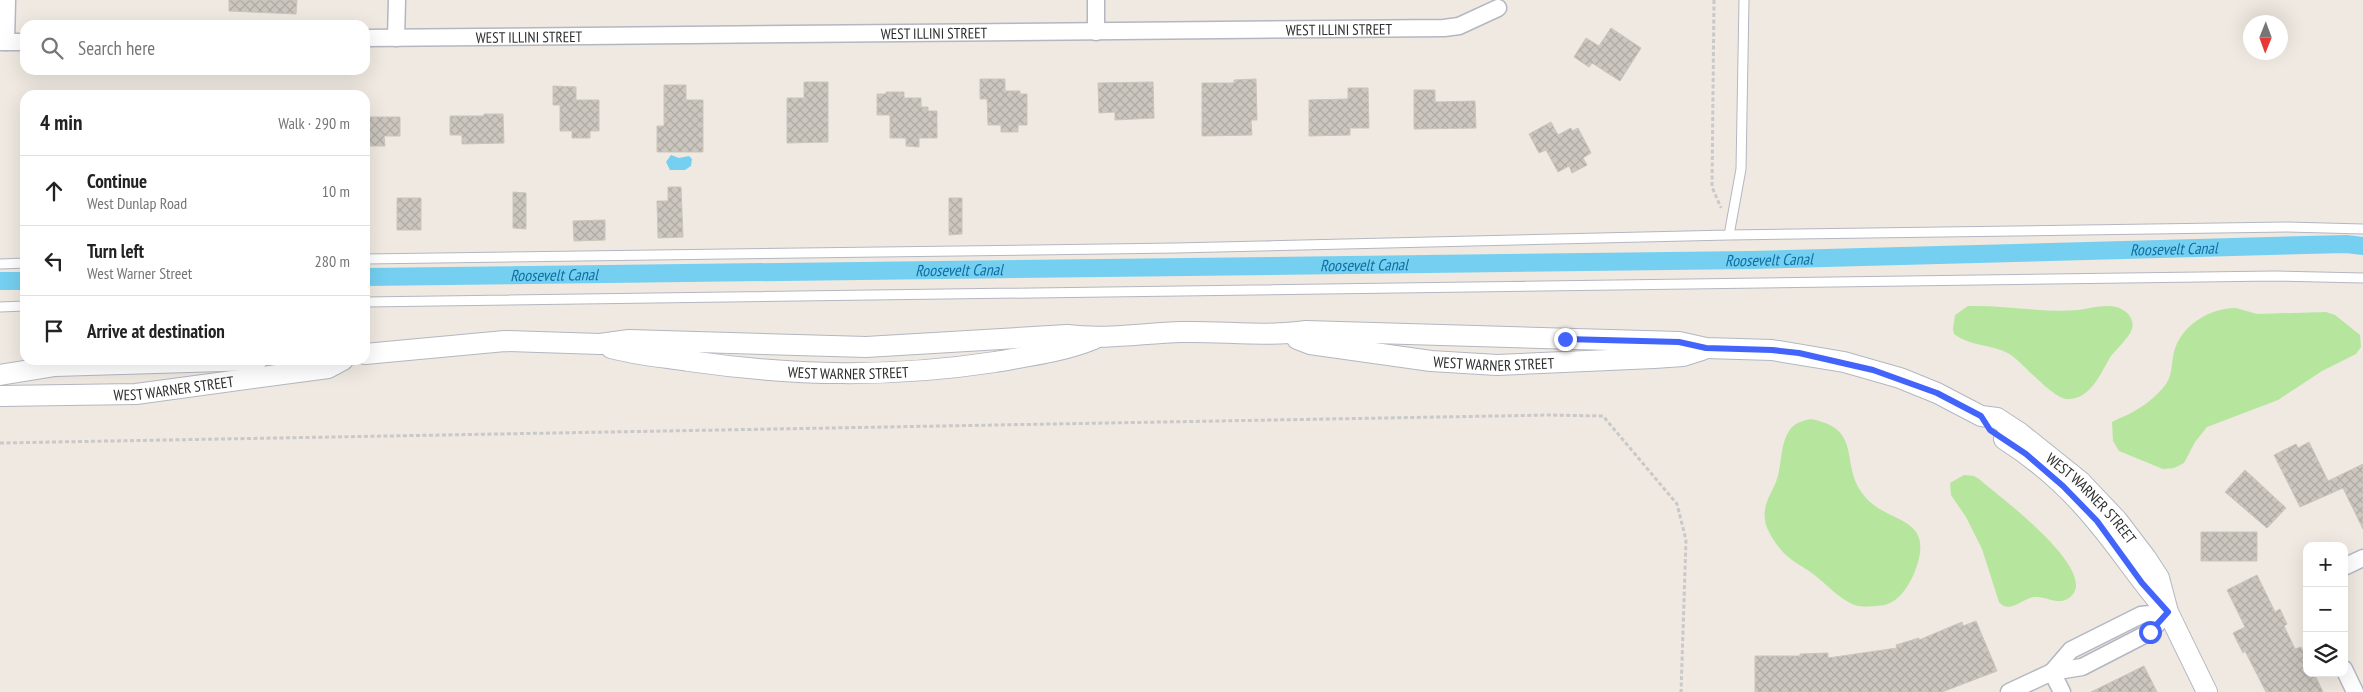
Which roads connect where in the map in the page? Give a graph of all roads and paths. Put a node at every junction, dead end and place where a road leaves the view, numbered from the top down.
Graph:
1 (7, 0) edge
2 (396, 0) edge
3 (1096, 0) edge
4 (1714, 0) edge
5 (1744, 0) edge
6 (1498, 8) dead end
7 (1096, 32) junction
8 (370, 38) edge
9 (396, 38) junction
10 (3, 42) edge
11 (20, 42) edge
12 (2363, 229) edge
13 (1729, 235) junction
14 (370, 259) edge
15 (20, 263) edge
16 (0, 264) edge
17 (2363, 278) edge
18 (370, 302) edge
19 (0, 306) edge
20 (20, 306) edge
21 (1283, 334) junction
22 (1095, 339) junction
23 (600, 344) junction
24 (1706, 348) junction
25 (370, 354) edge
26 (89, 365) edge
27 (334, 365) edge
28 (0, 375) edge
29 (0, 396) edge
30 (0, 443) edge
31 (2363, 558) edge
32 (2348, 565) edge
33 (2168, 612) junction
34 (2052, 672) junction
35 (2348, 677) edge
36 (1682, 692) edge
37 (2009, 692) edge
38 (2062, 692) edge
39 (2207, 692) edge
40 (2355, 692) edge

1 - 10 street
2 - 9 street
3 - 7 street
4 - 13 path
5 - 13 lane
6 - 7 street, WEST ILLINI STREET
7 - 9 street, WEST ILLINI STREET
8 - 9 street, WEST ILLINI STREET
10 - 11 street
12 - 13 lane
13 - 14 lane
15 - 16 lane
17 - 18 lane
19 - 20 lane
21 - 22 street, WEST WARNER STREET
21 - 24 street, WEST WARNER STREET
21 - 24 street, WEST WARNER STREET
22 - 23 street, WEST WARNER STREET
22 - 23 street, WEST WARNER STREET
23 - 25 street, WEST WARNER STREET
24 - 33 street, WEST WARNER STREET
26 - 28 street, WEST WARNER STREET
27 - 29 street, WEST WARNER STREET
30 - 36 path
31 - 32 street
33 - 34 street
33 - 39 street, WEST WARNER STREET
34 - 37 street
34 - 38 street
35 - 40 street

